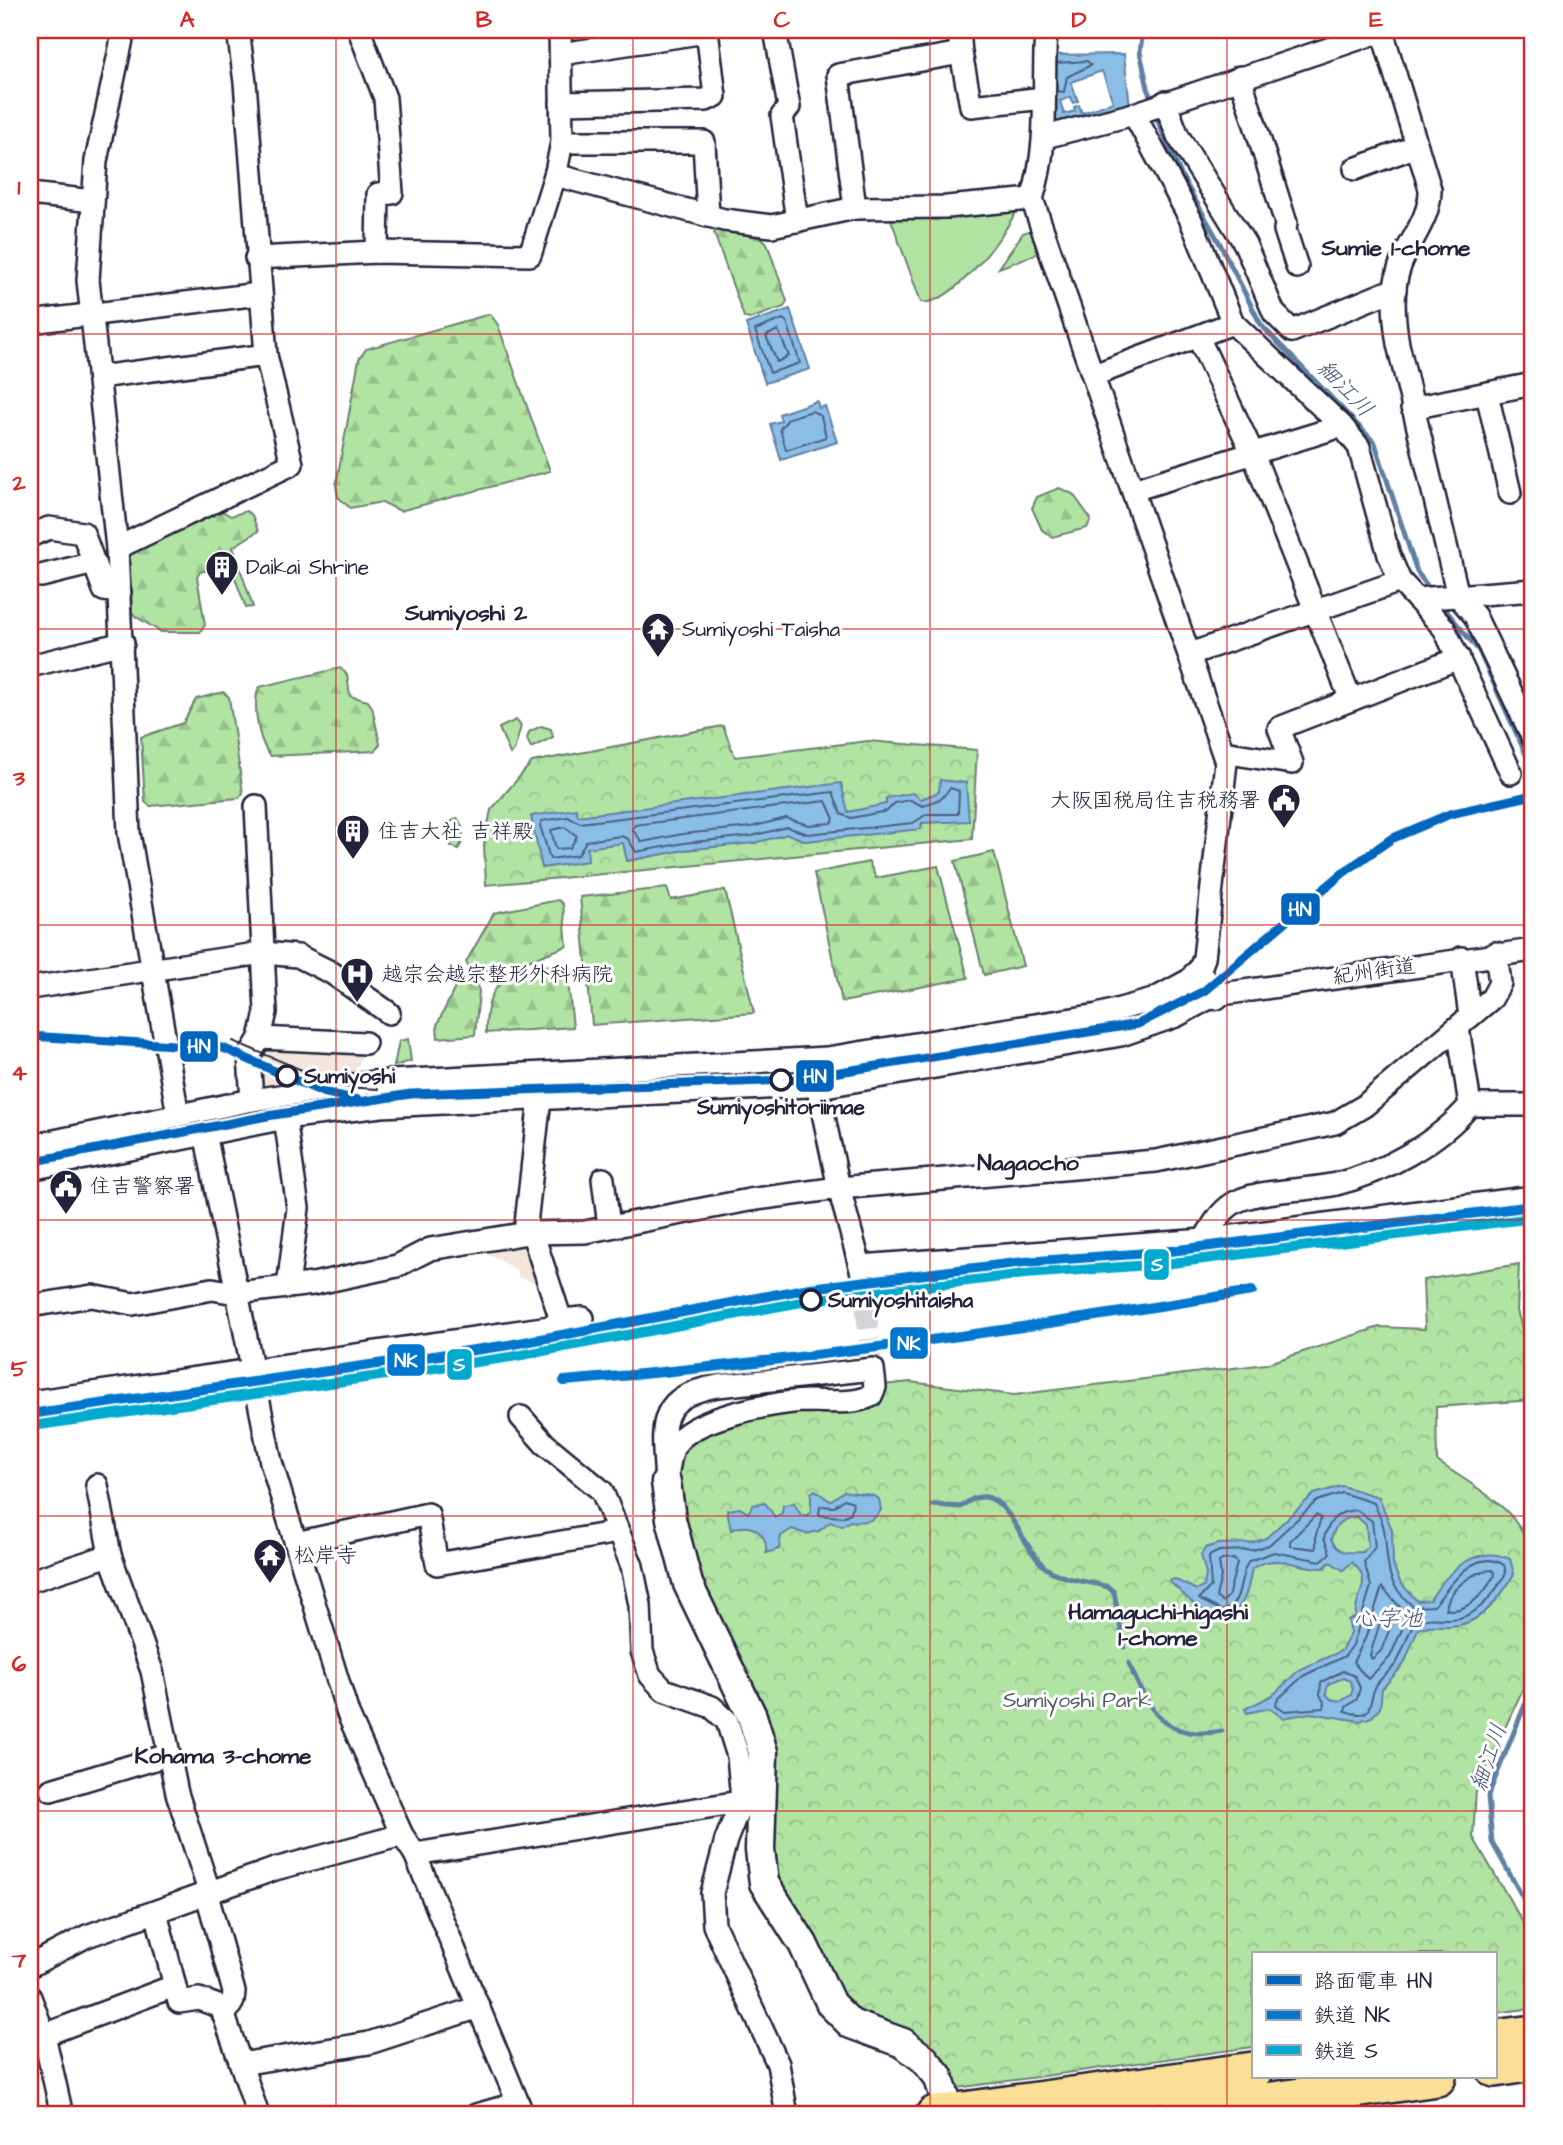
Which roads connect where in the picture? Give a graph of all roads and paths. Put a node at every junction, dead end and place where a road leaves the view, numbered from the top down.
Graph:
1 (124, 30) edge
2 (238, 30) edge
3 (359, 30) edge
4 (560, 30) edge
5 (775, 30) edge
6 (960, 30) edge
7 (1046, 30) edge
8 (1384, 30) edge
9 (706, 31) edge
10 (1324, 39) edge
11 (961, 53) junction
12 (561, 54) junction
13 (1240, 77) junction
14 (1044, 99) junction
15 (561, 103) junction
16 (1163, 103) junction
17 (1134, 114) junction
18 (1045, 137) junction
19 (562, 142) junction
20 (1417, 146) junction
21 (1355, 169) dead end
22 (556, 172) junction
23 (30, 194) edge
24 (1031, 199) junction
25 (93, 201) junction
26 (855, 208) junction
27 (708, 216) junction
28 (797, 221) junction
29 (377, 251) junction
30 (256, 258) junction
31 (1297, 267) dead end
32 (1395, 289) junction
33 (259, 294) junction
34 (90, 314) junction
35 (30, 323) edge
36 (1233, 323) junction
37 (1198, 337) junction
38 (266, 355) junction
39 (1094, 375) junction
40 (99, 377) junction
41 (1533, 384) edge
42 (1488, 394) junction
43 (1412, 408) junction
44 (1332, 429) dead end
45 (1253, 454) junction
46 (1133, 490) junction
47 (1510, 493) dead end
48 (30, 536) edge
49 (117, 548) junction
50 (94, 563) junction
51 (41, 576) dead end
52 (1400, 581) junction
53 (1533, 590) edge
54 (120, 592) junction
55 (1458, 596) junction
56 (1417, 599) junction
57 (1315, 611) junction
58 (123, 643) junction
59 (1190, 654) junction
60 (1460, 658) junction
61 (30, 666) edge
62 (1351, 700) junction
63 (1533, 738) edge
64 (1223, 752) junction
65 (1511, 773) dead end
66 (256, 806) dead end
67 (1533, 950) edge
68 (262, 953) junction
69 (1496, 953) junction
70 (1462, 958) junction
71 (150, 969) junction
72 (1206, 985) junction
73 (30, 988) edge
74 (389, 1013) dead end
75 (1464, 1022) junction
76 (260, 1038) junction
77 (365, 1042) dead end
78 (814, 1060) junction
79 (816, 1087) junction
80 (540, 1098) junction
81 (252, 1100) junction
82 (1469, 1105) junction
83 (1533, 1105) edge
84 (178, 1115) junction
85 (285, 1118) junction
86 (205, 1133) junction
87 (30, 1146) edge
88 (30, 1169) edge
89 (603, 1179) dead end
90 (839, 1188) junction
91 (1531, 1197) edge
92 (609, 1226) junction
93 (528, 1233) junction
94 (1204, 1240) junction
95 (288, 1287) junction
96 (236, 1293) junction
97 (30, 1306) edge
98 (583, 1318) dead end
99 (561, 1320) junction
100 (252, 1371) junction
101 (718, 1386) junction
102 (30, 1402) edge
103 (521, 1417) dead end
104 (725, 1417) junction
105 (666, 1482) junction
106 (97, 1485) dead end
107 (618, 1532) junction
108 (296, 1543) junction
109 (110, 1555) junction
110 (30, 1581) edge
111 (168, 1755) junction
112 (51, 1790) dead end
113 (752, 1800) junction
114 (402, 1835) junction
115 (415, 1854) junction
116 (208, 1894) junction
117 (156, 1912) junction
118 (30, 1966) edge
119 (174, 1986) junction
120 (30, 1997) edge
121 (479, 2007) junction
122 (224, 2016) junction
123 (1533, 2034) edge
124 (44, 2035) junction
125 (1496, 2039) edge
126 (1533, 2063) edge
127 (241, 2064) junction
128 (1496, 2068) edge
129 (1252, 2071) edge
130 (1430, 2078) edge
131 (1048, 2107) edge
132 (520, 2109) edge
133 (62, 2115) edge
134 (258, 2115) edge
135 (476, 2115) edge
136 (787, 2115) edge
137 (946, 2115) edge
138 (1177, 2115) edge

1 - 25 street
2 - 30 street
3 - 29 street
4 - 12 street
5 - 28 street
6 - 11 street
7 - 14 street
8 - 10 street
8 - 20 street
9 - 12 street
9 - 15 street
10 - 13 street
11 - 14 street
11 - 26 street
12 - 15 street
13 - 16 street
13 - 31 street
14 - 18 street
15 - 19 street
16 - 17 street
16 - 32 street
17 - 18 street
17 - 36 street
18 - 24 street
19 - 22 street
19 - 27 street
20 - 21 street
20 - 32 street
22 - 27 street
22 - 29 street
23 - 25 street
24 - 26 street
24 - 39 street
25 - 34 street
26 - 28 street
27 - 28 street
29 - 30 street
30 - 33 street
32 - 43 street
33 - 34 street
33 - 38 street
34 - 35 street
34 - 40 street
36 - 37 street
36 - 52 street
37 - 39 street
37 - 45 street
38 - 40 street
38 - 49 street
39 - 46 street
40 - 49 street
41 - 42 street
42 - 43 street
42 - 47 street
43 - 55 street
44 - 45 street
45 - 46 street
45 - 57 street
46 - 59 street
48 - 50 street
49 - 54 street
50 - 51 street
50 - 54 street
52 - 56 street
52 - 57 street
53 - 55 street
54 - 58 street
55 - 56 street
55 - 63 street
56 - 60 street
57 - 59 street
57 - 62 street
58 - 61 street
58 - 71 street
59 - 64 street
60 - 62 street
60 - 65 street
62 - 64 street
64 - 72 street
66 - 68 street
67 - 69 street, 紀州街道
68 - 71 street
68 - 74 street
68 - 76 street
69 - 70 street, 紀州街道
69 - 75 street
70 - 72 street, 紀州街道
70 - 75 street
71 - 73 street
71 - 84 street
72 - 78 street
72 - 79 street
75 - 82 street
75 - 90 street
76 - 77 street
76 - 81 street
78 - 79 street
78 - 81 street
79 - 80 street
79 - 90 street
80 - 85 street
80 - 93 street
81 - 84 street
82 - 83 street
82 - 94 street
84 - 87 street
85 - 86 street
85 - 95 street
86 - 88 street
86 - 96 street
89 - 92 street
90 - 92 street
90 - 94 street
91 - 94 street
92 - 93 street
93 - 95 street
93 - 99 street
95 - 96 street
96 - 97 street
96 - 100 street
98 - 99 street
99 - 100 street
100 - 102 street
100 - 108 street
101 - 104 street
101 - 104 street
101 - 105 street
103 - 107 street
104 - 105 street
105 - 113 street
106 - 109 street
107 - 108 street
107 - 113 street
108 - 114 street
109 - 110 street
109 - 111 street
111 - 112 street
111 - 116 street
113 - 115 street
113 - 136 street
113 - 137 street
114 - 115 street
114 - 116 street
115 - 121 street
116 - 117 street
116 - 122 street
117 - 118 street
117 - 119 street
119 - 122 street
119 - 124 street
120 - 124 street
121 - 127 street
121 - 132 street
122 - 127 street
123 - 125 highway
124 - 133 street
126 - 128 highway
127 - 134 street
129 - 131 highway
130 - 138 highway
131 - 137 highway
132 - 135 street

